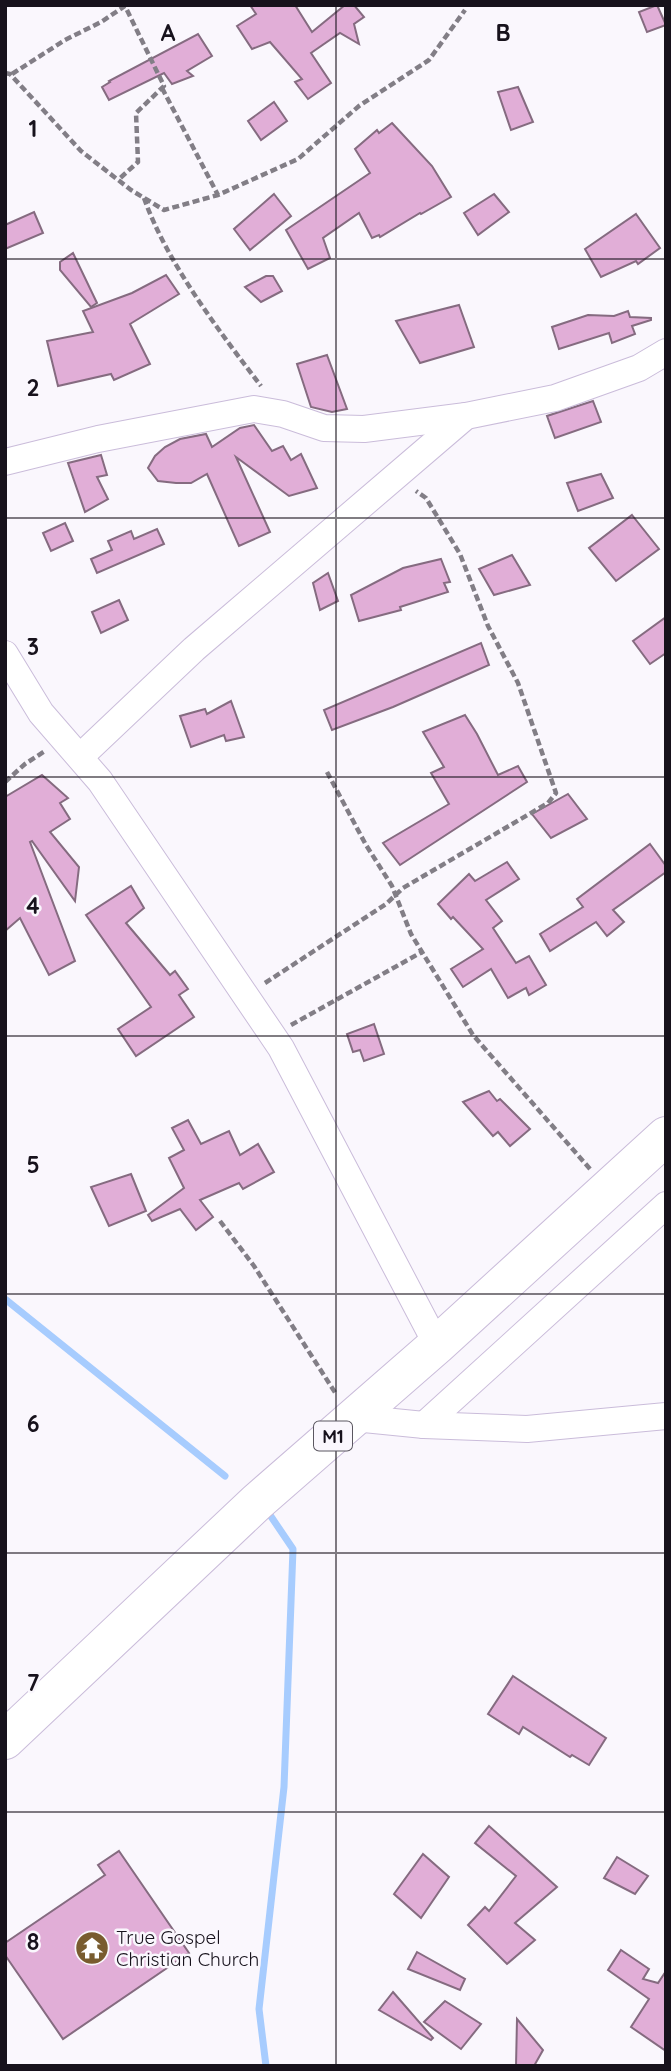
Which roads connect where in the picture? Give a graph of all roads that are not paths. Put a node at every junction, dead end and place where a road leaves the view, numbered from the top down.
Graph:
1 (666, 352) edge
2 (466, 416) junction
3 (5, 462) edge
4 (5, 653) edge
5 (72, 748) junction
6 (666, 1136) edge
7 (666, 1205) edge
8 (437, 1345) junction
9 (666, 1416) edge
10 (354, 1418) junction
11 (424, 1425) junction
12 (7, 1736) edge

1 - 2 street
2 - 3 street
2 - 5 street
4 - 5 street
5 - 8 street
6 - 8 highway, M1
7 - 11 street
8 - 10 highway, M1
9 - 11 street
10 - 11 street
10 - 12 highway, M1

